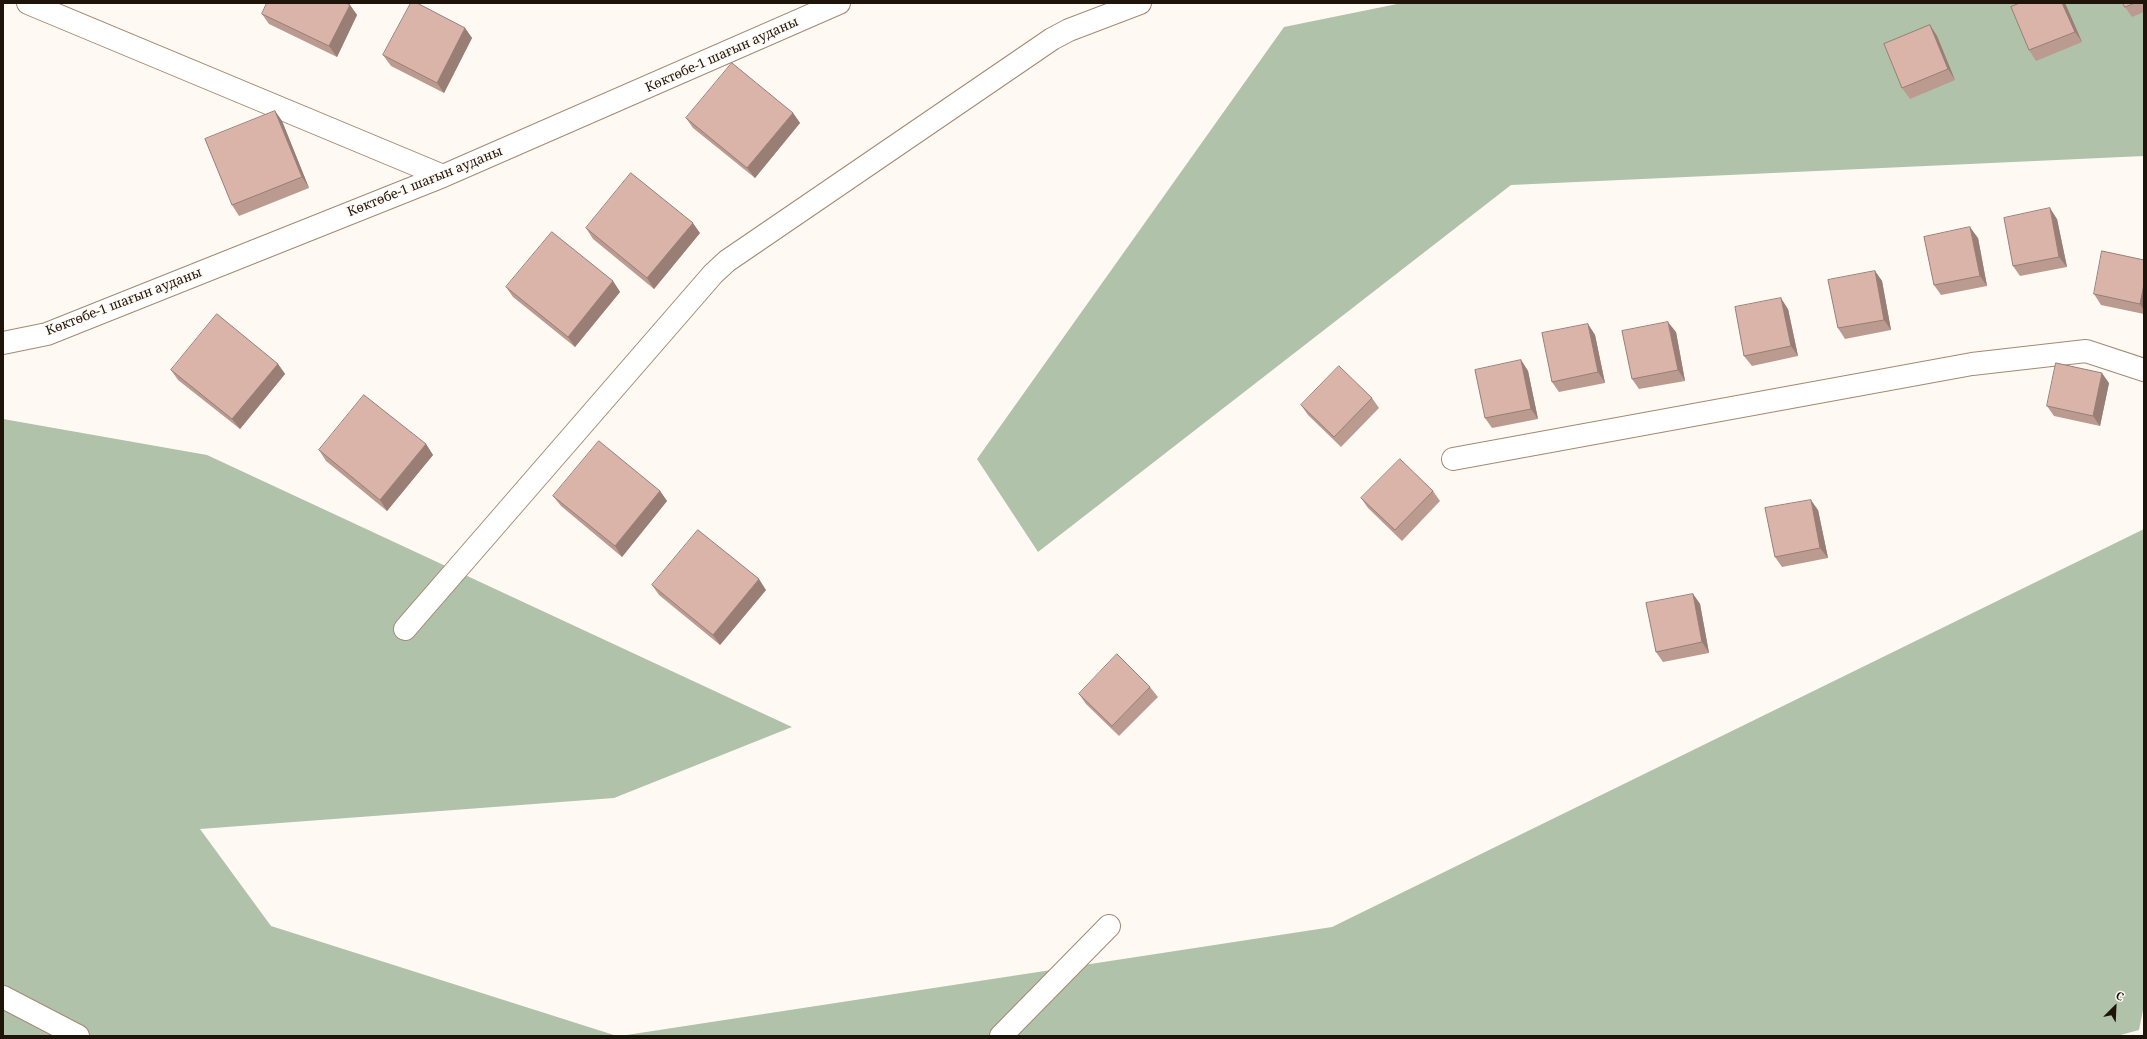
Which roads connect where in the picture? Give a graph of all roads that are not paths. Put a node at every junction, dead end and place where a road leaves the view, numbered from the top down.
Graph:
1 (28, 3) edge
2 (839, 3) edge
3 (1140, 3) edge
4 (443, 176) junction
5 (3, 343) edge
6 (2144, 370) edge
7 (1453, 460) dead end
8 (405, 629) dead end
9 (1108, 926) dead end
10 (3, 997) edge
11 (78, 1036) edge
12 (1001, 1036) edge

1 - 4 street
2 - 4 street, Көктөбе-1 шағын ауданы
3 - 8 street
4 - 5 street, Көктөбе-1 шағын ауданы
6 - 7 street
9 - 12 street
10 - 11 street

